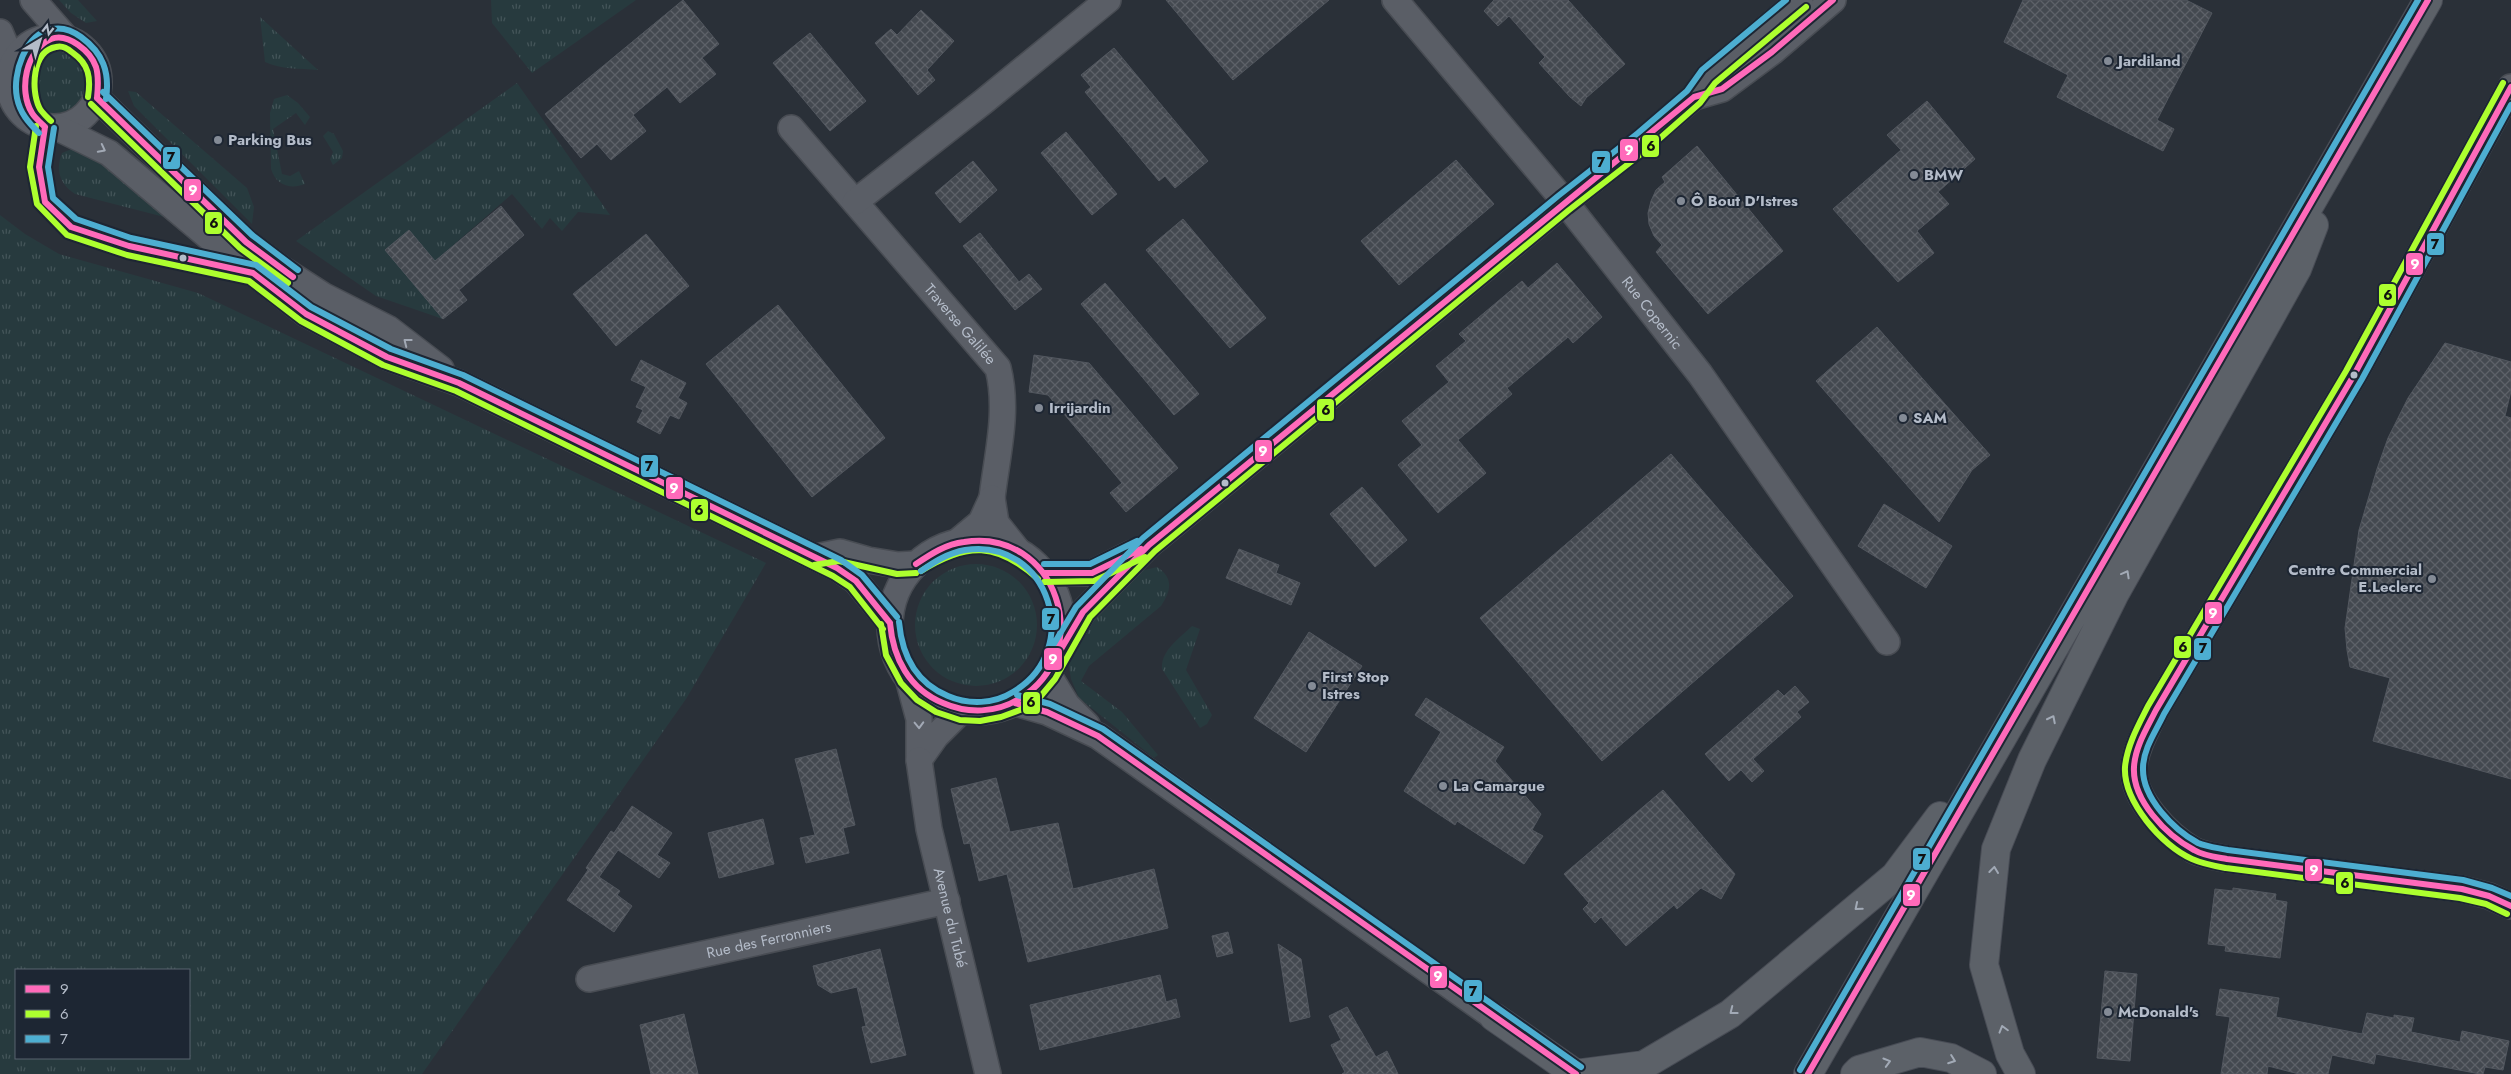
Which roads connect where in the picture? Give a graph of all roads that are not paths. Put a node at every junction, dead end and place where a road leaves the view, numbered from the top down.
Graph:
1 (33, 0) edge
2 (1108, 0) edge
3 (1395, 0) edge
4 (1800, 0) edge
5 (1833, 0) edge
6 (2428, 0) edge
7 (0, 32) edge
8 (67, 39) junction
9 (13, 63) junction
10 (2511, 87) edge
11 (1694, 97) junction
12 (97, 98) junction
13 (58, 128) junction
14 (792, 128) dead end
15 (2344, 146) junction
16 (855, 202) junction
17 (1566, 202) junction
18 (459, 383) junction
19 (992, 498) junction
20 (957, 542) junction
21 (1149, 544) junction
22 (1019, 552) junction
23 (815, 557) junction
24 (916, 564) junction
25 (1044, 573) junction
26 (890, 623) junction
27 (1886, 642) dead end
28 (1052, 665) junction
29 (908, 678) junction
30 (2030, 690) junction
31 (1015, 703) junction
32 (961, 711) junction
33 (1098, 736) junction
34 (919, 760) junction
35 (947, 900) junction
36 (2511, 906) edge
37 (589, 979) dead end
38 (1494, 1018) junction
39 (988, 1074) edge
40 (1553, 1074) edge
41 (1575, 1074) edge
42 (1808, 1074) edge
43 (1855, 1074) edge
44 (1982, 1074) edge
45 (2021, 1074) edge

1 - 8 street
2 - 16 street
3 - 17 street, Rue Copernic
4 - 11 street
5 - 11 street
6 - 15 main road
7 - 9 street
8 - 9 street
8 - 12 street
9 - 13 street
10 - 36 street
11 - 17 street
12 - 13 street
18 -> 12 street
13 -> 18 street
14 - 16 street, Traverse Galilée
15 - 30 main road
45 -> 15 main road
16 - 19 street, Traverse Galilée
17 - 21 street
17 - 27 street, Rue Copernic
18 - 23 street
19 - 20 street, Traverse Galilée
19 - 22 street, Traverse Galilée
20 - 22 street
20 - 24 street
21 - 25 street
21 - 28 street
22 - 25 street
23 - 24 street
23 - 26 street
24 - 26 street
25 - 28 street
26 - 29 street
28 - 31 street
28 - 33 street
29 - 32 street
29 -> 34 street, Avenue du Tubé
30 -> 41 main road
30 - 42 main road
31 - 32 street
31 - 33 street
32 - 34 street
33 - 38 street
34 - 35 street, Avenue du Tubé
35 - 37 street, Rue des Ferronniers
35 - 39 street, Avenue du Tubé
38 - 40 main road
38 - 41 main road
43 -> 44 main road

